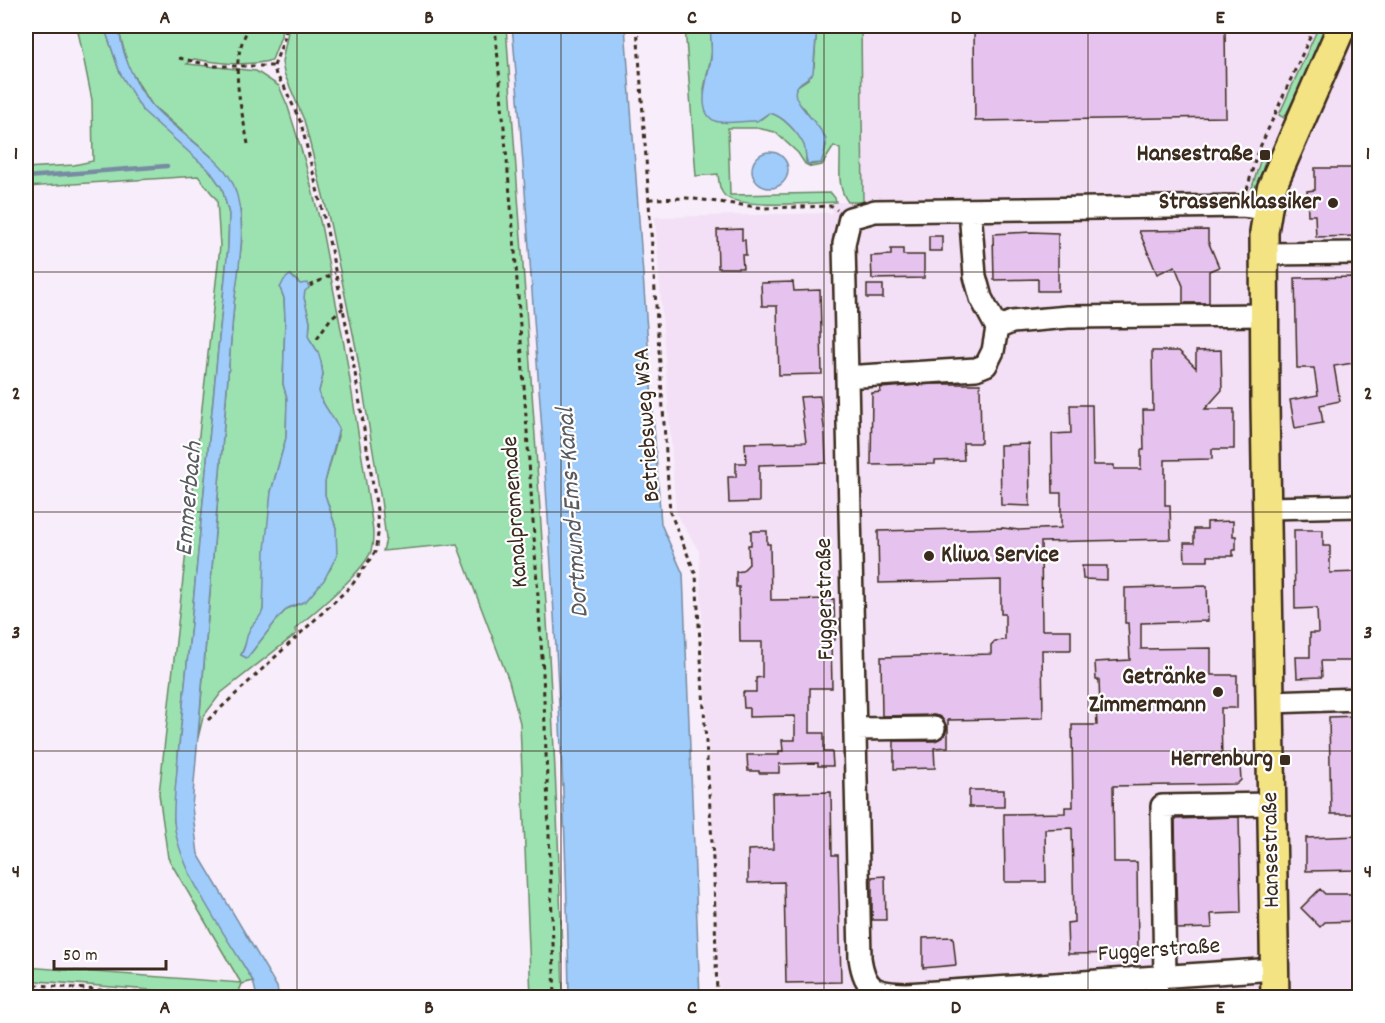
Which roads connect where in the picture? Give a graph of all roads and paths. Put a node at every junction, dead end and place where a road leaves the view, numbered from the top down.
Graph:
1 (250, 26) edge
2 (286, 26) edge
3 (495, 26) edge
4 (637, 26) edge
5 (1342, 26) edge
6 (179, 58) dead end
7 (237, 65) junction
8 (274, 66) junction
9 (248, 144) dead end
10 (649, 199) junction
11 (1266, 209) junction
12 (970, 210) junction
13 (850, 218) junction
14 (1359, 253) edge
15 (1263, 254) junction
16 (336, 273) junction
17 (309, 286) dead end
18 (343, 308) junction
19 (1264, 315) junction
20 (996, 328) junction
21 (317, 338) dead end
22 (847, 376) junction
23 (1359, 506) edge
24 (1267, 508) junction
25 (1359, 699) edge
26 (1270, 702) junction
27 (208, 720) dead end
28 (934, 728) dead end
29 (855, 729) junction
30 (1271, 804) junction
31 (1275, 969) junction
32 (26, 984) edge
33 (1160, 984) edge
34 (1134, 988) edge
35 (1066, 990) edge
36 (1043, 991) edge
37 (872, 994) edge
38 (246, 996) edge
39 (197, 998) edge
40 (208, 998) edge
41 (293, 998) edge
42 (555, 998) edge
43 (717, 998) edge
44 (1275, 998) edge

1 - 7 path
2 - 8 path
3 - 42 path, Kanalpromenade
4 - 10 path, Betriebsweg WSA
5 - 11 main road, Hansestraße
6 - 7 path
7 - 8 path
7 - 9 path
8 - 16 path
10 - 13 path
10 - 43 path, Betriebsweg WSA
11 - 12 street
11 - 15 main road, Hansestraße
12 - 13 street
12 - 20 street
13 - 22 street, Fuggerstraße
14 - 15 street
15 - 19 main road, Hansestraße
16 - 17 path
16 - 18 path
18 - 21 path
18 - 27 path
19 - 20 street
19 - 24 main road, Hansestraße
20 - 22 street
22 - 29 street, Fuggerstraße
23 - 24 street
24 - 26 main road, Hansestraße
25 - 26 street
26 - 30 main road, Hansestraße
28 - 29 street
29 - 37 street, Fuggerstraße
30 - 31 main road, Hansestraße
30 - 33 street
31 - 33 street, Fuggerstraße
31 - 44 main road, Hansestraße
32 - 39 path
33 - 34 street, Fuggerstraße
34 - 35 street, Fuggerstraße
35 - 36 street, Fuggerstraße
36 - 37 street, Fuggerstraße
38 - 40 path
38 - 41 path

